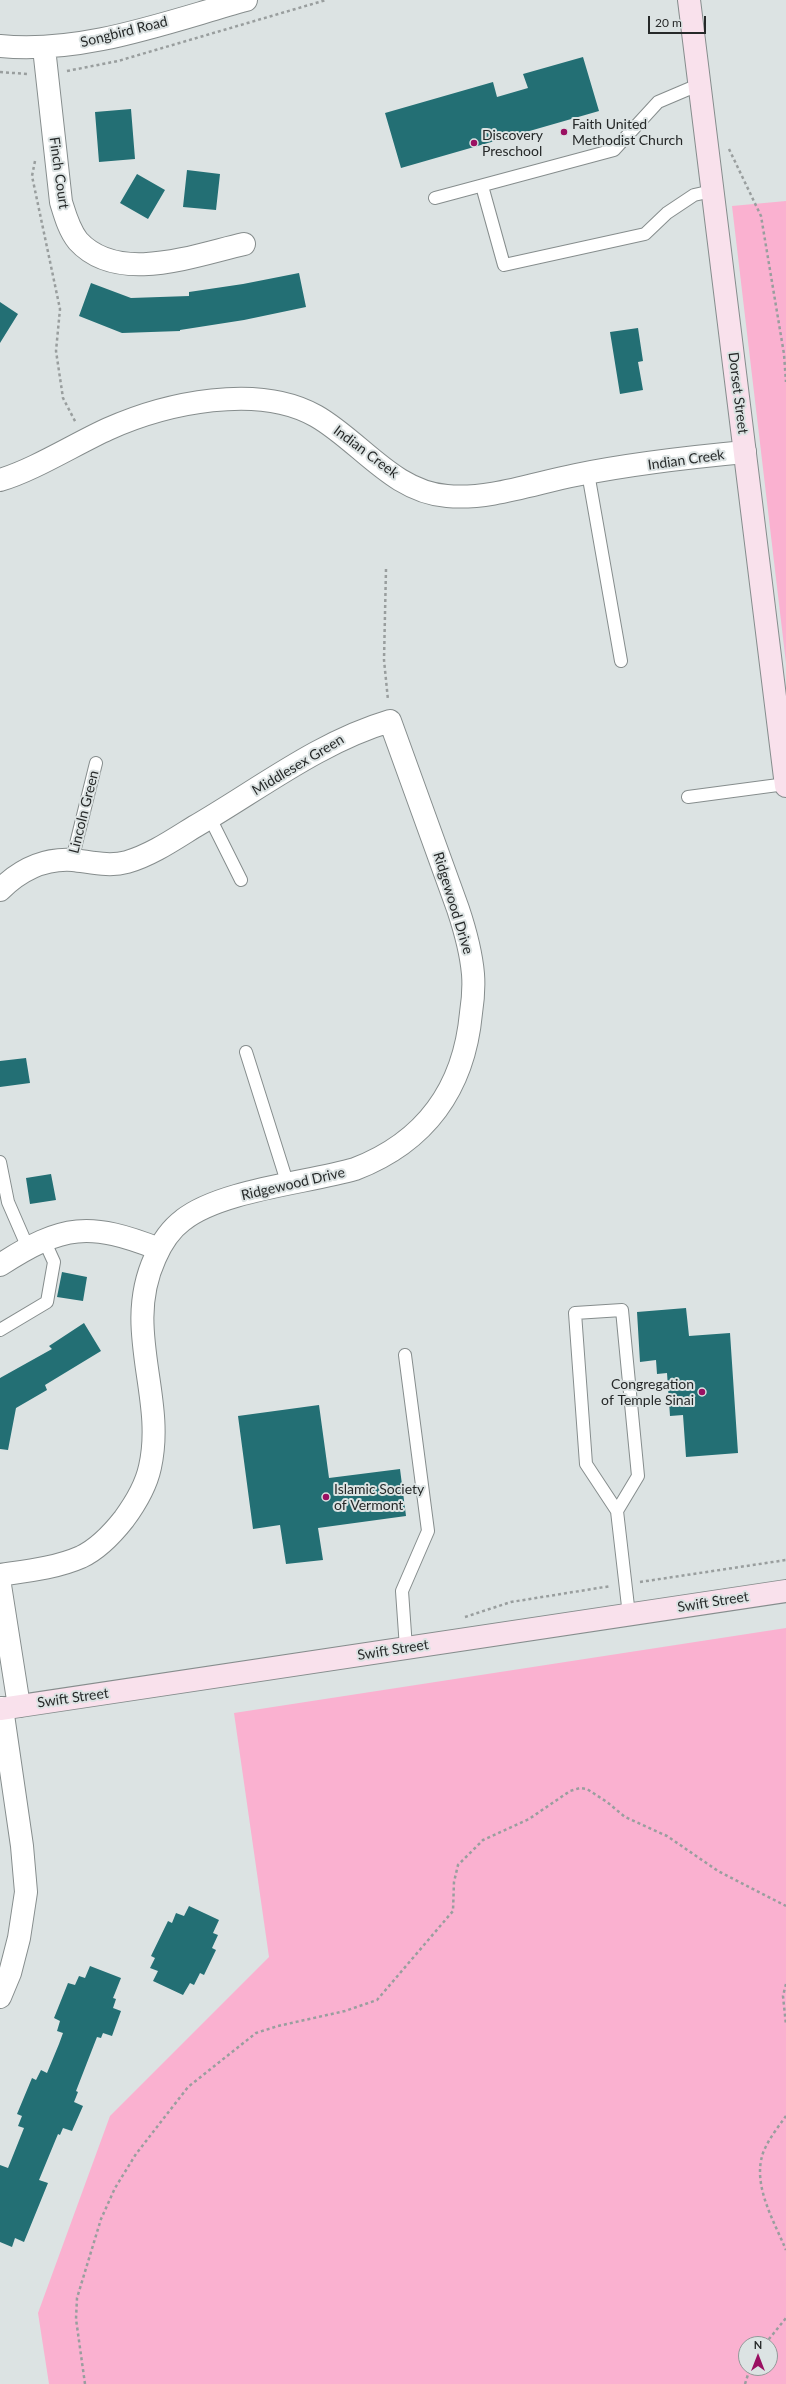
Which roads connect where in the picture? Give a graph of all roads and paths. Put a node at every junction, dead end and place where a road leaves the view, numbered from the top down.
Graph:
1 (246, 0) edge
2 (326, 0) edge
3 (689, 0) edge
4 (0, 46) edge
5 (44, 48) junction
6 (0, 72) edge
7 (64, 72) dead end
8 (32, 74) dead end
9 (698, 85) junction
10 (729, 148) dead end
11 (36, 154) dead end
12 (482, 186) junction
13 (712, 191) junction
14 (435, 198) dead end
15 (244, 244) dead end
16 (786, 382) edge
17 (85, 440) junction
18 (745, 452) junction
19 (588, 473) junction
20 (0, 480) edge
21 (386, 569) dead end
22 (621, 661) dead end
23 (390, 721) junction
24 (96, 763) dead end
25 (786, 785) edge
26 (688, 797) dead end
27 (210, 818) junction
28 (72, 860) junction
29 (241, 880) dead end
30 (0, 890) edge
31 (246, 1052) dead end
32 (0, 1162) edge
33 (288, 1185) junction
34 (36, 1244) junction
35 (159, 1248) junction
36 (0, 1265) edge
37 (0, 1330) edge
38 (405, 1355) dead end
39 (617, 1510) junction
40 (0, 1575) edge
41 (0, 1585) edge
42 (786, 1591) edge
43 (629, 1615) junction
44 (406, 1648) junction
45 (7, 1707) edge
46 (786, 1906) edge
47 (786, 1984) edge
48 (0, 1997) edge
49 (786, 2025) edge
50 (786, 2116) edge
51 (786, 2250) edge
52 (786, 2318) edge
53 (771, 2336) edge
54 (85, 2384) edge

1 - 5 street, Songbird Road
2 - 7 path
3 - 9 street, Dorset Street
4 - 5 street, Songbird Road
5 - 15 street, Finch Court
6 - 8 path
9 - 12 lane
9 - 13 street, Dorset Street
10 - 16 path
11 - 17 path
12 - 13 lane
12 - 14 lane
13 - 18 street, Dorset Street
17 - 19 street, Indian Creek
17 - 20 street, Indian Creek
18 - 19 street, Indian Creek
18 - 25 street, Dorset Street
19 - 22 lane
21 - 23 path
23 - 27 street, Middlesex Green
23 - 33 street, Ridgewood Drive
24 - 28 lane, Lincoln Green
25 - 26 lane
27 - 28 street, Middlesex Green
27 - 29 lane
28 - 30 street, Middlesex Green
31 - 33 lane
32 - 34 lane
33 - 35 street, Ridgewood Drive
34 - 35 street
34 - 36 street
34 - 37 lane
35 - 40 street, Ridgewood Drive
38 - 44 lane
39 - 39 lane
39 - 43 lane
41 - 45 street
42 - 43 street, Swift Street
43 - 44 street, Swift Street
44 - 45 street, Swift Street
45 - 48 street
46 - 54 path
47 - 49 path
50 - 51 path
52 - 53 path

